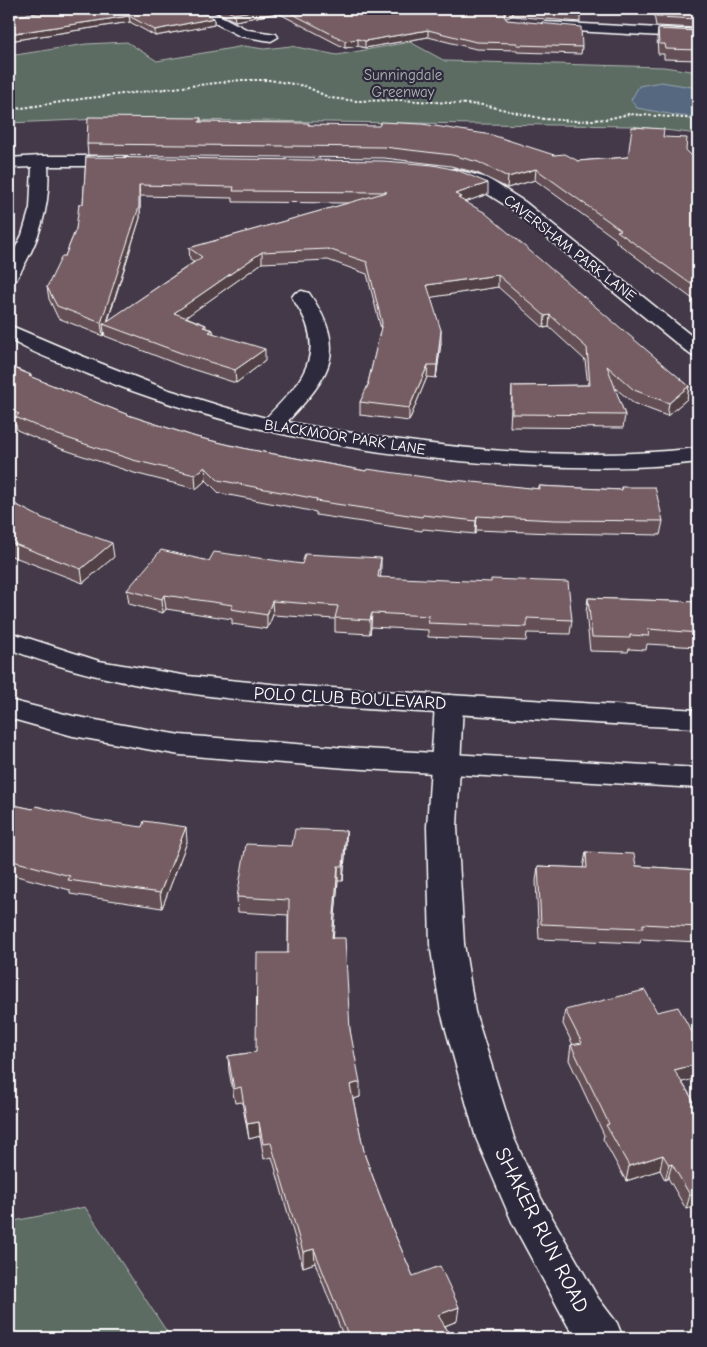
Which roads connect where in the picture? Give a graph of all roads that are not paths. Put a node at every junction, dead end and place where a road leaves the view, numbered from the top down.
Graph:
1 (198, 9) edge
2 (614, 16) dead end
3 (529, 24) edge
4 (614, 31) junction
5 (698, 34) edge
6 (271, 38) dead end
7 (40, 161) junction
8 (134, 161) edge
9 (9, 163) edge
10 (442, 172) edge
11 (9, 276) edge
12 (302, 297) dead end
13 (9, 331) edge
14 (698, 351) edge
15 (271, 426) junction
16 (698, 455) edge
17 (9, 640) edge
18 (449, 704) junction
19 (9, 708) edge
20 (698, 719) edge
21 (445, 763) junction
22 (698, 778) edge
23 (602, 1338) edge

1 - 6 street
2 - 4 street
3 - 4 street
4 - 5 street
7 - 8 street
7 - 9 street
7 - 11 street
10 - 14 street, CAVERSHAM PARK LANE
12 - 15 street
13 - 15 street, BLACKMOOR PARK LANE
15 - 16 street, BLACKMOOR PARK LANE
17 - 18 street, POLO CLUB BOULEVARD
18 - 20 street, POLO CLUB BOULEVARD
18 - 21 street, SHAKER RUN ROAD
19 - 21 street
21 - 22 street
21 - 23 street, SHAKER RUN ROAD

